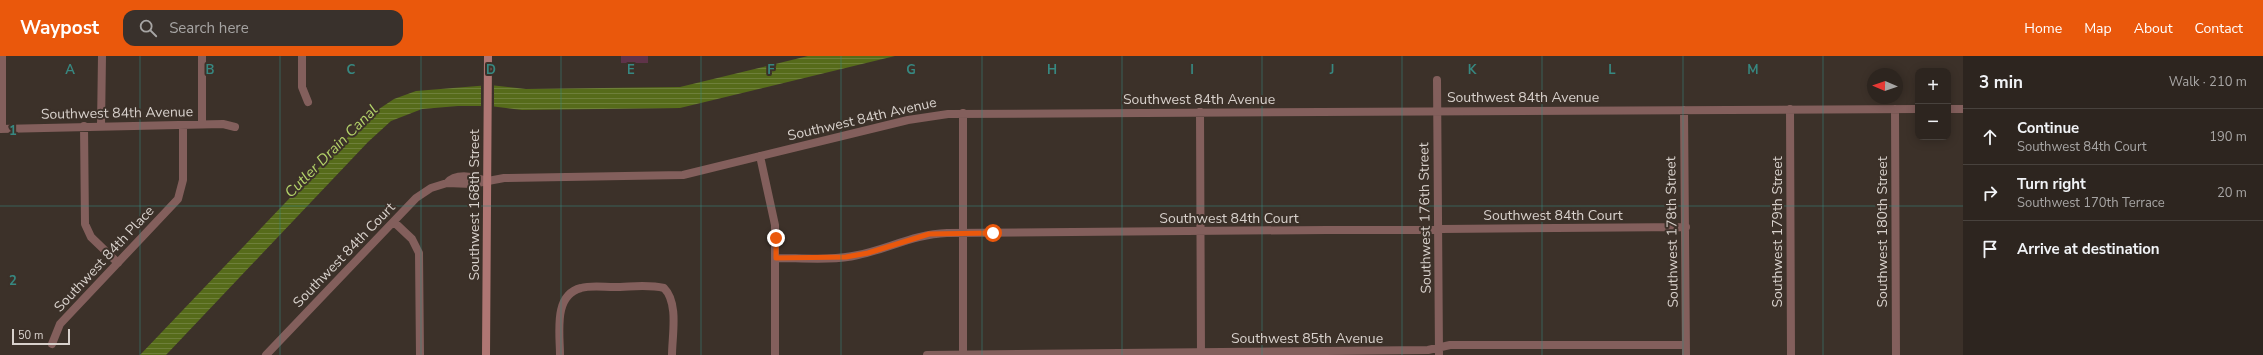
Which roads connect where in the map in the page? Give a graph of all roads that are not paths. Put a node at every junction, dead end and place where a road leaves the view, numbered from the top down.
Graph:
1 (2, 56) edge
2 (102, 56) edge
3 (202, 56) edge
4 (302, 56) edge
5 (488, 56) edge
6 (1437, 80) dead end
7 (308, 102) dead end
8 (1790, 109) junction
9 (1895, 109) junction
10 (1915, 109) edge
11 (1951, 109) edge
12 (1963, 109) edge
13 (1437, 110) junction
14 (1684, 110) junction
15 (1200, 112) junction
16 (963, 113) junction
17 (183, 124) junction
18 (202, 124) junction
19 (84, 126) junction
20 (101, 126) junction
21 (235, 127) dead end
22 (1, 129) edge
23 (760, 156) junction
24 (487, 181) junction
25 (394, 222) junction
26 (1686, 227) junction
27 (1438, 229) junction
28 (1200, 231) junction
29 (963, 233) junction
30 (776, 258) junction
31 (118, 263) junction
32 (52, 344) dead end
33 (1686, 345) junction
34 (1439, 351) edge
35 (1201, 353) edge
36 (266, 355) edge
37 (420, 355) edge
38 (486, 355) edge
39 (560, 355) edge
40 (672, 355) edge
41 (775, 355) edge
42 (927, 355) edge
43 (963, 355) edge
44 (1686, 355) edge
45 (1791, 355) edge
46 (1896, 355) edge

1 - 22 street
2 - 20 street
3 - 18 street
4 - 7 street
5 - 24 street, Southwest 168th Street
6 - 13 street, Southwest 176th Street
8 - 9 street, Southwest 84th Avenue
8 - 14 street, Southwest 84th Avenue
8 - 45 street, Southwest 179th Street
9 - 10 street, Southwest 84th Avenue
9 - 46 street, Southwest 180th Street
11 - 12 street
13 - 14 street, Southwest 84th Avenue
13 - 15 street, Southwest 84th Avenue
13 - 27 street, Southwest 176th Street
14 - 26 street, Southwest 178th Street
15 - 16 street, Southwest 84th Avenue
15 - 28 street
16 - 23 street, Southwest 84th Avenue
16 - 29 street
17 - 18 street, Southwest 84th Avenue
17 - 20 street, Southwest 84th Avenue
17 - 31 street, Southwest 84th Place
18 - 21 street, Southwest 84th Avenue
19 - 20 street, Southwest 84th Avenue
19 - 22 street, Southwest 84th Avenue
19 - 31 street
23 - 24 street, Southwest 84th Avenue
23 - 30 street
24 - 25 street, Southwest 84th Court
24 - 38 street, Southwest 168th Street
25 - 36 street, Southwest 84th Court
25 - 37 street
26 - 27 street, Southwest 84th Court
26 - 33 street, Southwest 178th Street
27 - 28 street, Southwest 84th Court
27 - 34 street, Southwest 176th Street
28 - 29 street, Southwest 84th Court
28 - 35 street
29 - 30 street, Southwest 84th Court
29 - 43 street
30 - 41 street
31 - 32 street, Southwest 84th Place
33 - 34 street, Southwest 85th Avenue
33 - 44 street, Southwest 178th Street
34 - 35 street, Southwest 85th Avenue
35 - 43 street, Southwest 85th Avenue
39 - 40 street
42 - 43 street, Southwest 85th Avenue

